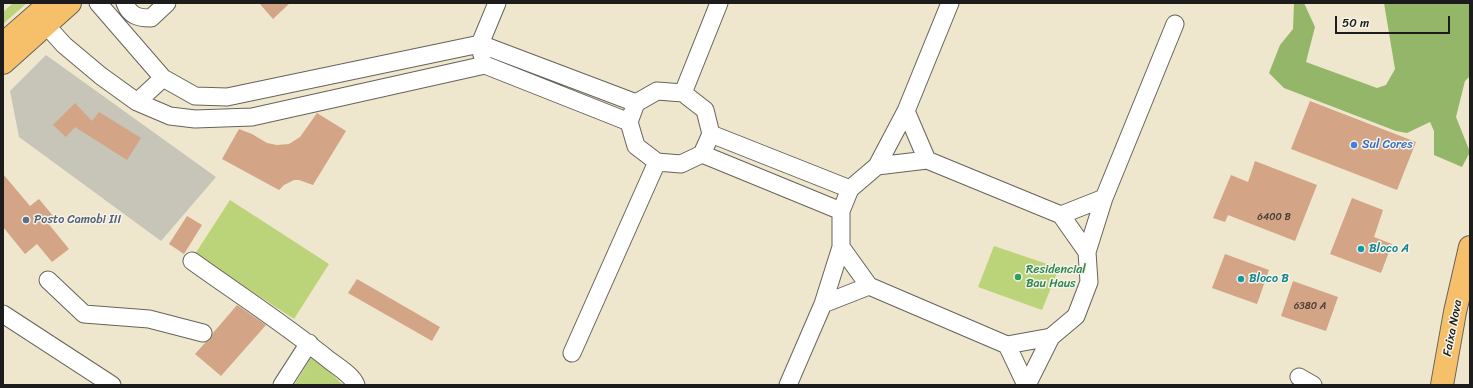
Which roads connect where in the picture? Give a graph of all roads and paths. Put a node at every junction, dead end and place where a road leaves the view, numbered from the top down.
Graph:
1 (50, 3) edge
2 (65, 3) edge
3 (70, 3) edge
4 (98, 3) edge
5 (125, 3) edge
6 (168, 3) edge
7 (497, 3) edge
8 (719, 3) edge
9 (950, 3) edge
10 (1175, 24) dead end
11 (46, 25) junction
12 (3, 44) edge
13 (480, 44) junction
14 (3, 63) edge
15 (485, 65) junction
16 (163, 78) junction
17 (683, 93) junction
18 (137, 102) junction
19 (636, 104) junction
20 (906, 111) junction
21 (629, 122) junction
22 (711, 134) junction
23 (702, 154) junction
24 (927, 160) junction
25 (658, 162) junction
26 (876, 166) junction
27 (850, 189) junction
28 (1104, 198) junction
29 (841, 211) junction
30 (1061, 215) junction
31 (841, 247) junction
32 (1470, 247) edge
33 (1087, 252) junction
34 (192, 261) dead end
35 (48, 280) dead end
36 (869, 286) junction
37 (823, 304) junction
38 (3, 314) edge
39 (203, 333) dead end
40 (1051, 337) junction
41 (308, 343) junction
42 (1008, 345) junction
43 (572, 353) dead end
44 (112, 385) edge
45 (282, 385) edge
46 (356, 385) edge
47 (788, 385) edge
48 (1026, 385) edge
49 (1442, 385) edge

1 - 12 main road
2 - 11 main road
3 - 11 main road
4 - 16 street
5 - 6 street
7 - 13 street
8 - 17 street
9 - 20 street
10 - 28 street
11 - 14 main road
11 - 18 street
13 - 15 street
13 - 16 street
13 - 19 street
15 - 18 street
15 - 21 street
16 - 18 street
17 - 19 street
17 - 22 street
19 - 21 street
20 - 24 street
20 - 26 street
21 - 25 street
22 - 23 street
22 - 27 street
23 - 25 street
23 - 29 street
24 - 26 street
24 - 30 street
25 - 43 street
26 - 27 street
27 - 29 street
28 - 30 street
28 - 33 street
29 - 31 street
30 - 33 street
31 - 36 street
31 - 37 street
32 - 49 main road, Faixa Nova
33 - 40 street
34 - 41 street
35 - 39 street
36 - 37 street
36 - 42 street
37 - 47 street
38 - 44 street
40 - 42 street
40 - 48 street
41 - 45 street
41 - 46 street
42 - 48 street

